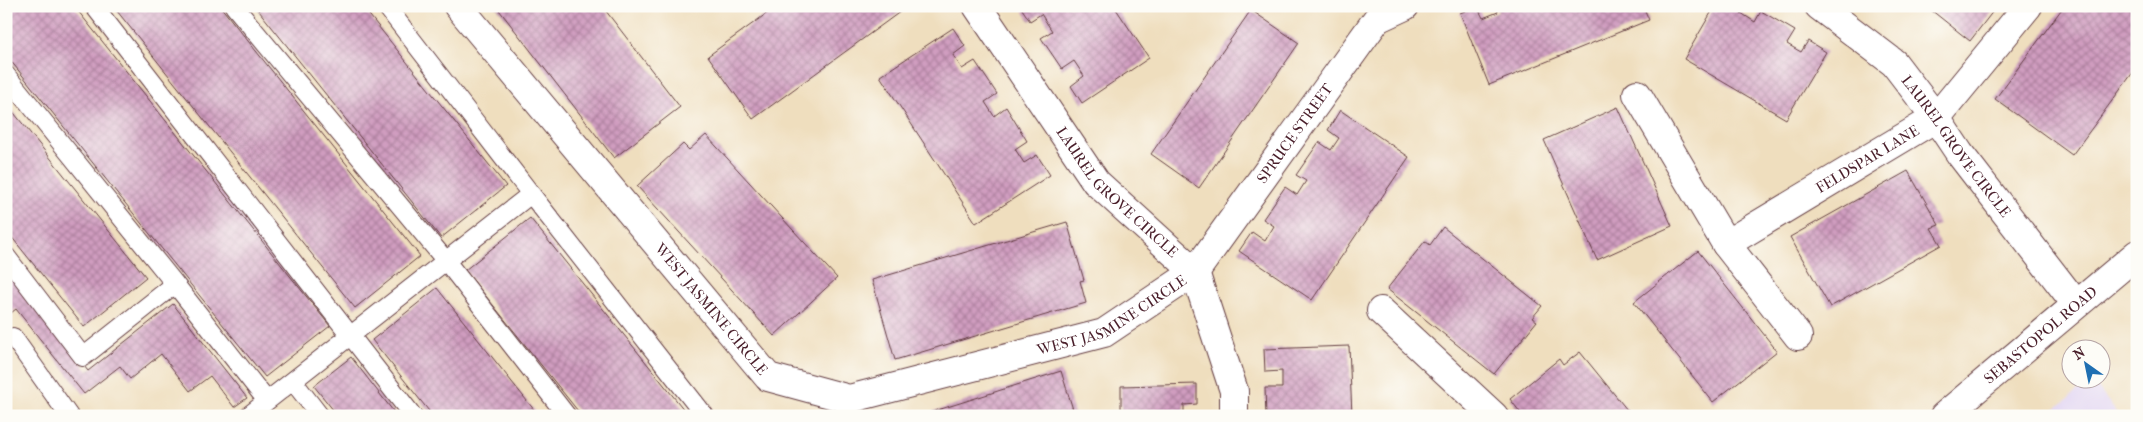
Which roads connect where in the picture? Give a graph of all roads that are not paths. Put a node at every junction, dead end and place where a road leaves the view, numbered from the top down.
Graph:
1 (94, 6) edge
2 (234, 6) edge
3 (386, 6) edge
4 (458, 6) edge
5 (977, 6) edge
6 (1405, 6) edge
7 (1819, 6) edge
8 (2028, 6) edge
9 (6, 75) edge
10 (1637, 94) dead end
11 (1936, 118) junction
12 (531, 194) junction
13 (1726, 244) junction
14 (2137, 254) edge
15 (6, 256) edge
16 (446, 260) junction
17 (1195, 272) junction
18 (175, 284) junction
19 (2076, 304) junction
20 (1381, 311) dead end
21 (350, 336) junction
22 (1798, 336) dead end
23 (14, 338) dead end
24 (293, 381) junction
25 (267, 401) junction
26 (69, 416) edge
27 (248, 416) edge
28 (320, 416) edge
29 (413, 416) edge
30 (567, 416) edge
31 (704, 416) edge
32 (1234, 416) edge
33 (1494, 416) edge
34 (1944, 416) edge

1 - 21 lane
2 - 16 lane
3 - 12 lane
4 - 17 street, WEST JASMINE CIRCLE
5 - 17 street, LAUREL GROVE CIRCLE
6 - 17 street, SPRUCE STREET
7 - 11 street, LAUREL GROVE CIRCLE
8 - 11 street, FELDSPAR LANE
9 - 18 lane
10 - 13 street
11 - 13 street, FELDSPAR LANE
11 - 19 street, LAUREL GROVE CIRCLE
12 - 16 lane
12 - 31 lane
13 - 22 street
14 - 19 street, SEBASTOPOL ROAD
15 - 18 lane
16 - 21 lane
16 - 30 lane
17 - 32 street, LAUREL GROVE CIRCLE
18 - 25 lane
19 - 34 street, SEBASTOPOL ROAD
20 - 33 street
21 - 24 lane
21 - 29 lane
23 - 26 lane
24 - 25 lane
24 - 28 lane
25 - 27 lane

